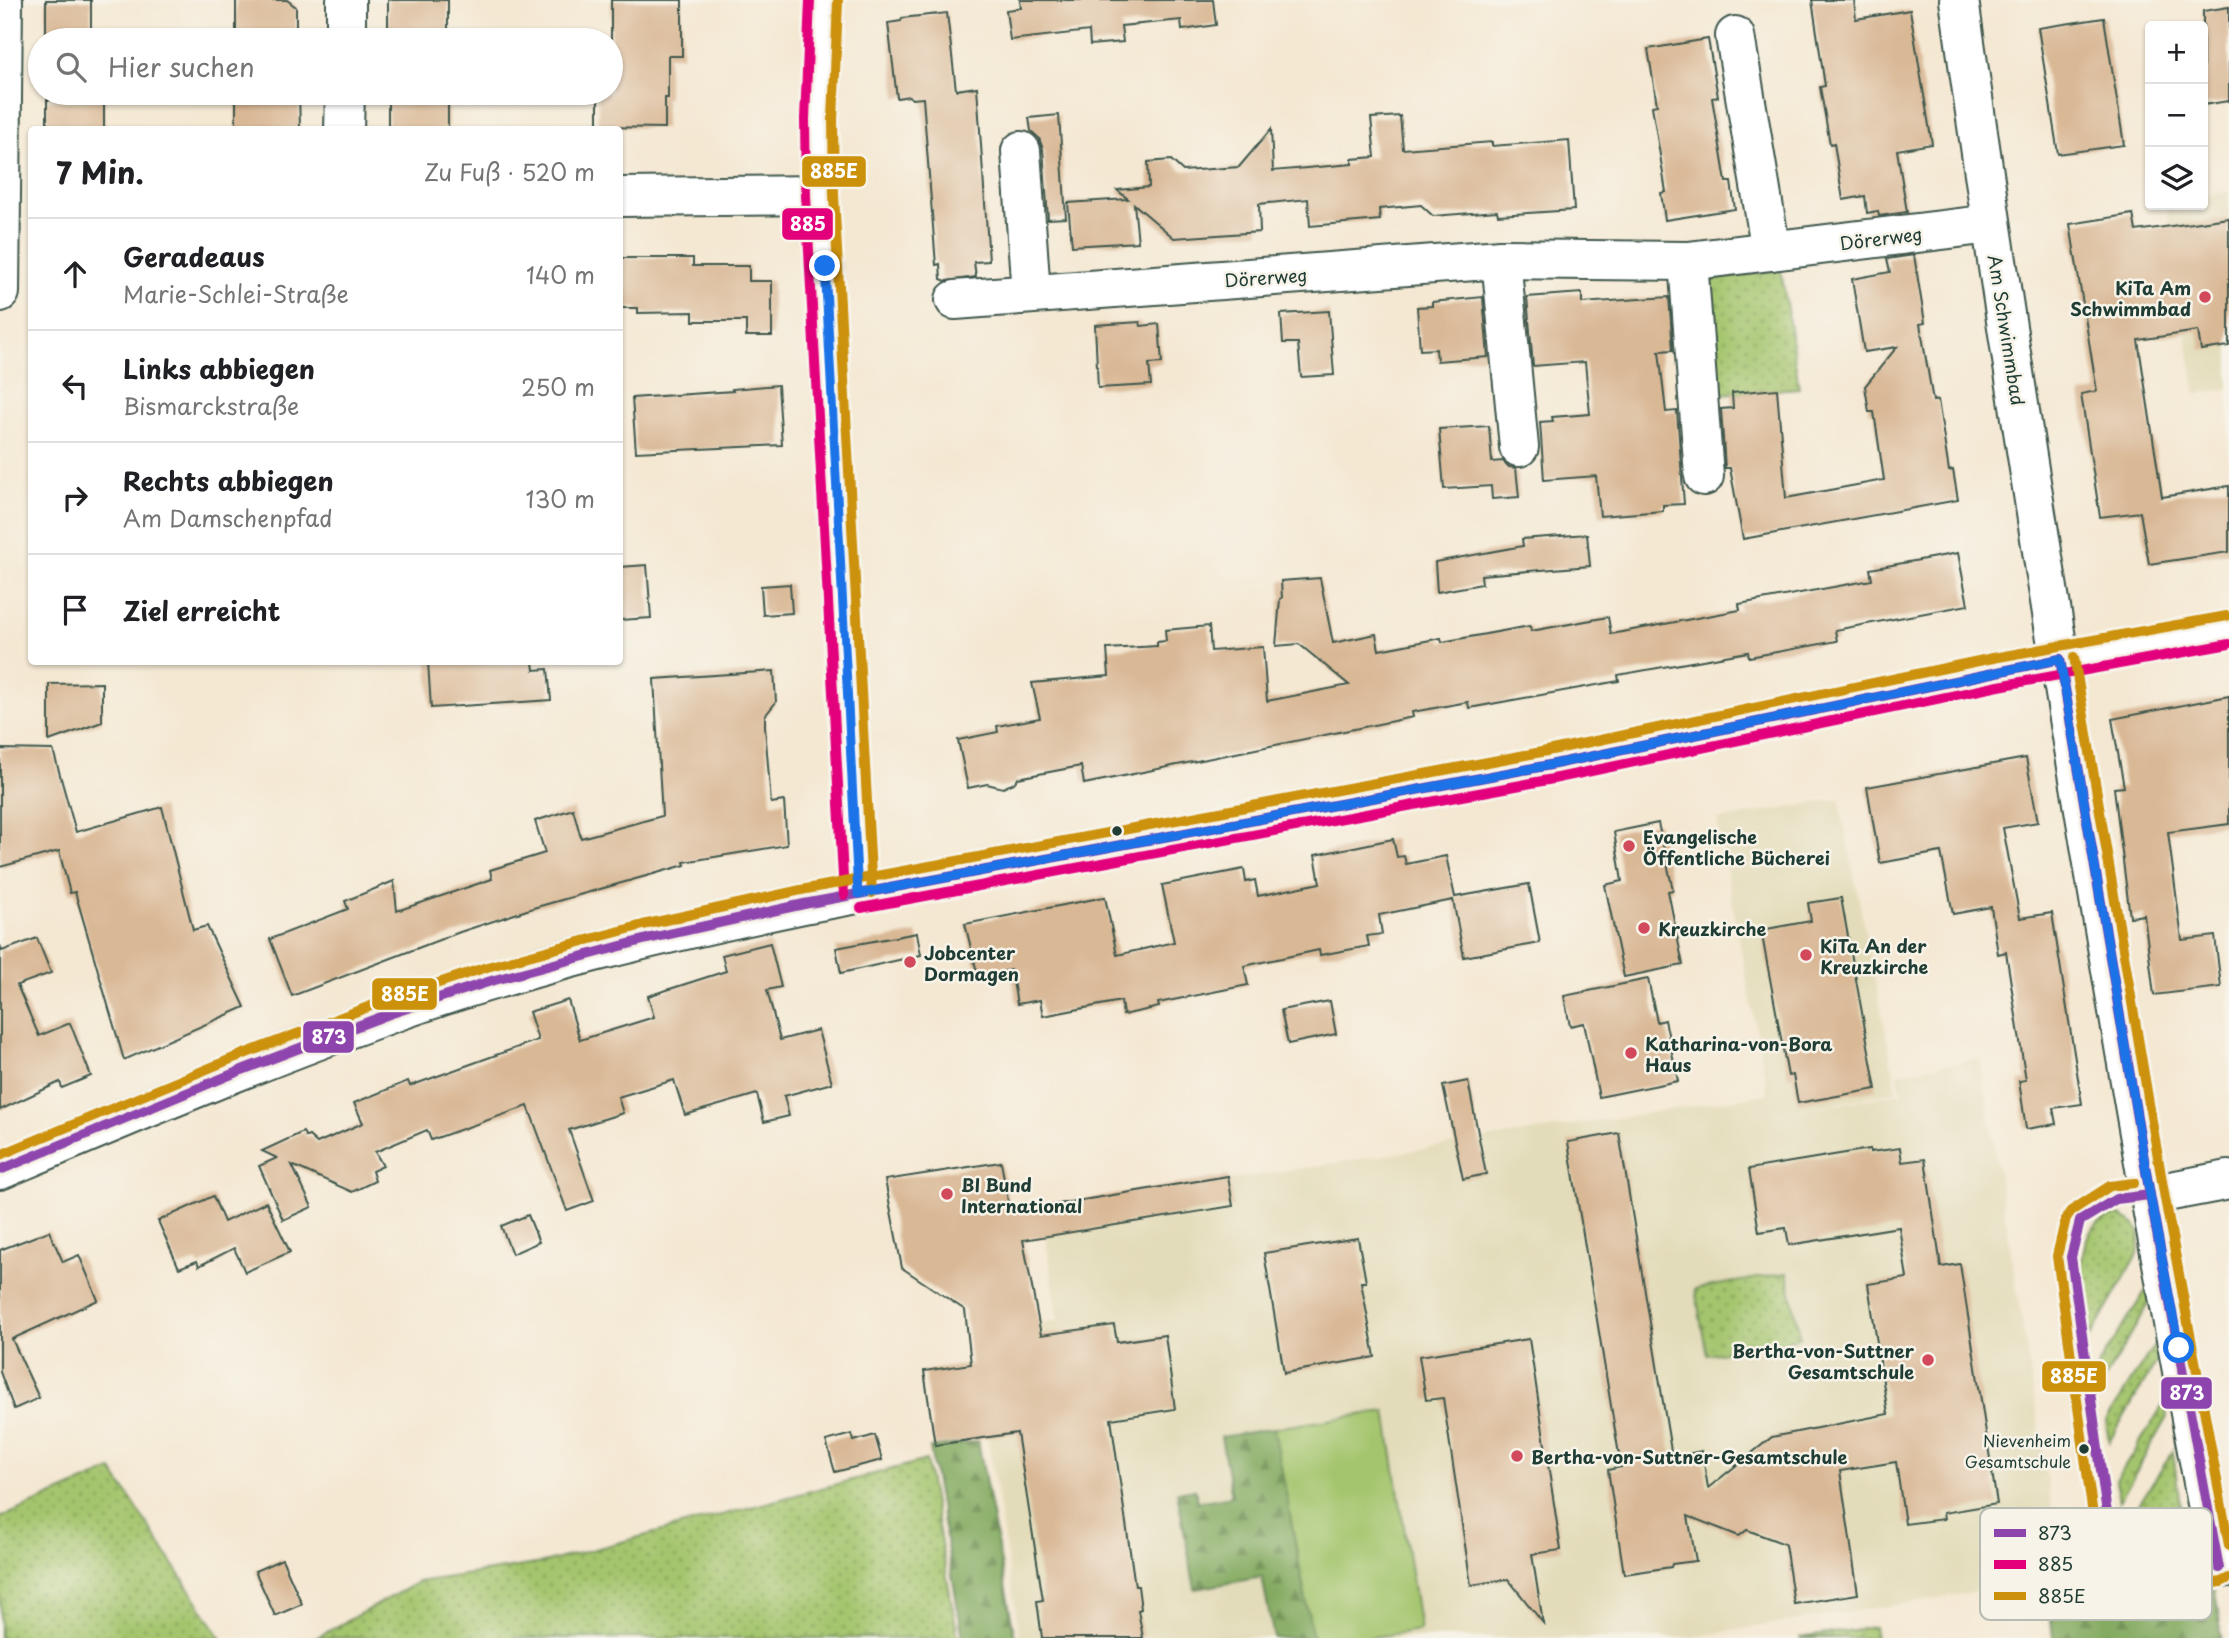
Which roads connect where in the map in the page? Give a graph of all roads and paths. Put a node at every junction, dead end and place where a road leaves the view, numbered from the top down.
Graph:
1 (3, 0) edge
2 (346, 0) edge
3 (824, 0) edge
4 (1959, 0) edge
5 (346, 28) edge
6 (1735, 36) dead end
7 (345, 105) edge
8 (344, 126) edge
9 (1021, 152) dead end
10 (821, 195) junction
11 (623, 197) edge
12 (17, 205) edge
13 (1991, 224) junction
14 (1771, 251) junction
15 (1501, 259) junction
16 (1688, 261) junction
17 (0, 292) edge
18 (1031, 294) junction
19 (955, 300) dead end
20 (1519, 447) dead end
21 (1704, 476) dead end
22 (2229, 630) edge
23 (2060, 659) junction
24 (858, 894) junction
25 (0, 1170) edge
26 (2229, 1180) edge
27 (2150, 1195) junction
28 (2224, 1567) edge

1 - 12 street
2 - 5 street
3 - 10 street
4 - 13 street, Am Schwimmbad
6 - 14 street
7 - 8 street
9 - 18 street
10 - 11 street
10 - 24 street
12 - 17 street
13 - 14 street, Dörerweg
13 - 23 street, Am Schwimmbad
14 - 16 street, Dörerweg
15 - 16 street, Dörerweg
15 - 18 street, Dörerweg
15 - 20 street
16 - 21 street
18 - 19 street, Dörerweg
22 - 23 street
23 - 24 street
23 - 27 street, Am Schwimmbad
24 - 25 street
26 - 27 street
27 - 28 street, Am Schwimmbad

